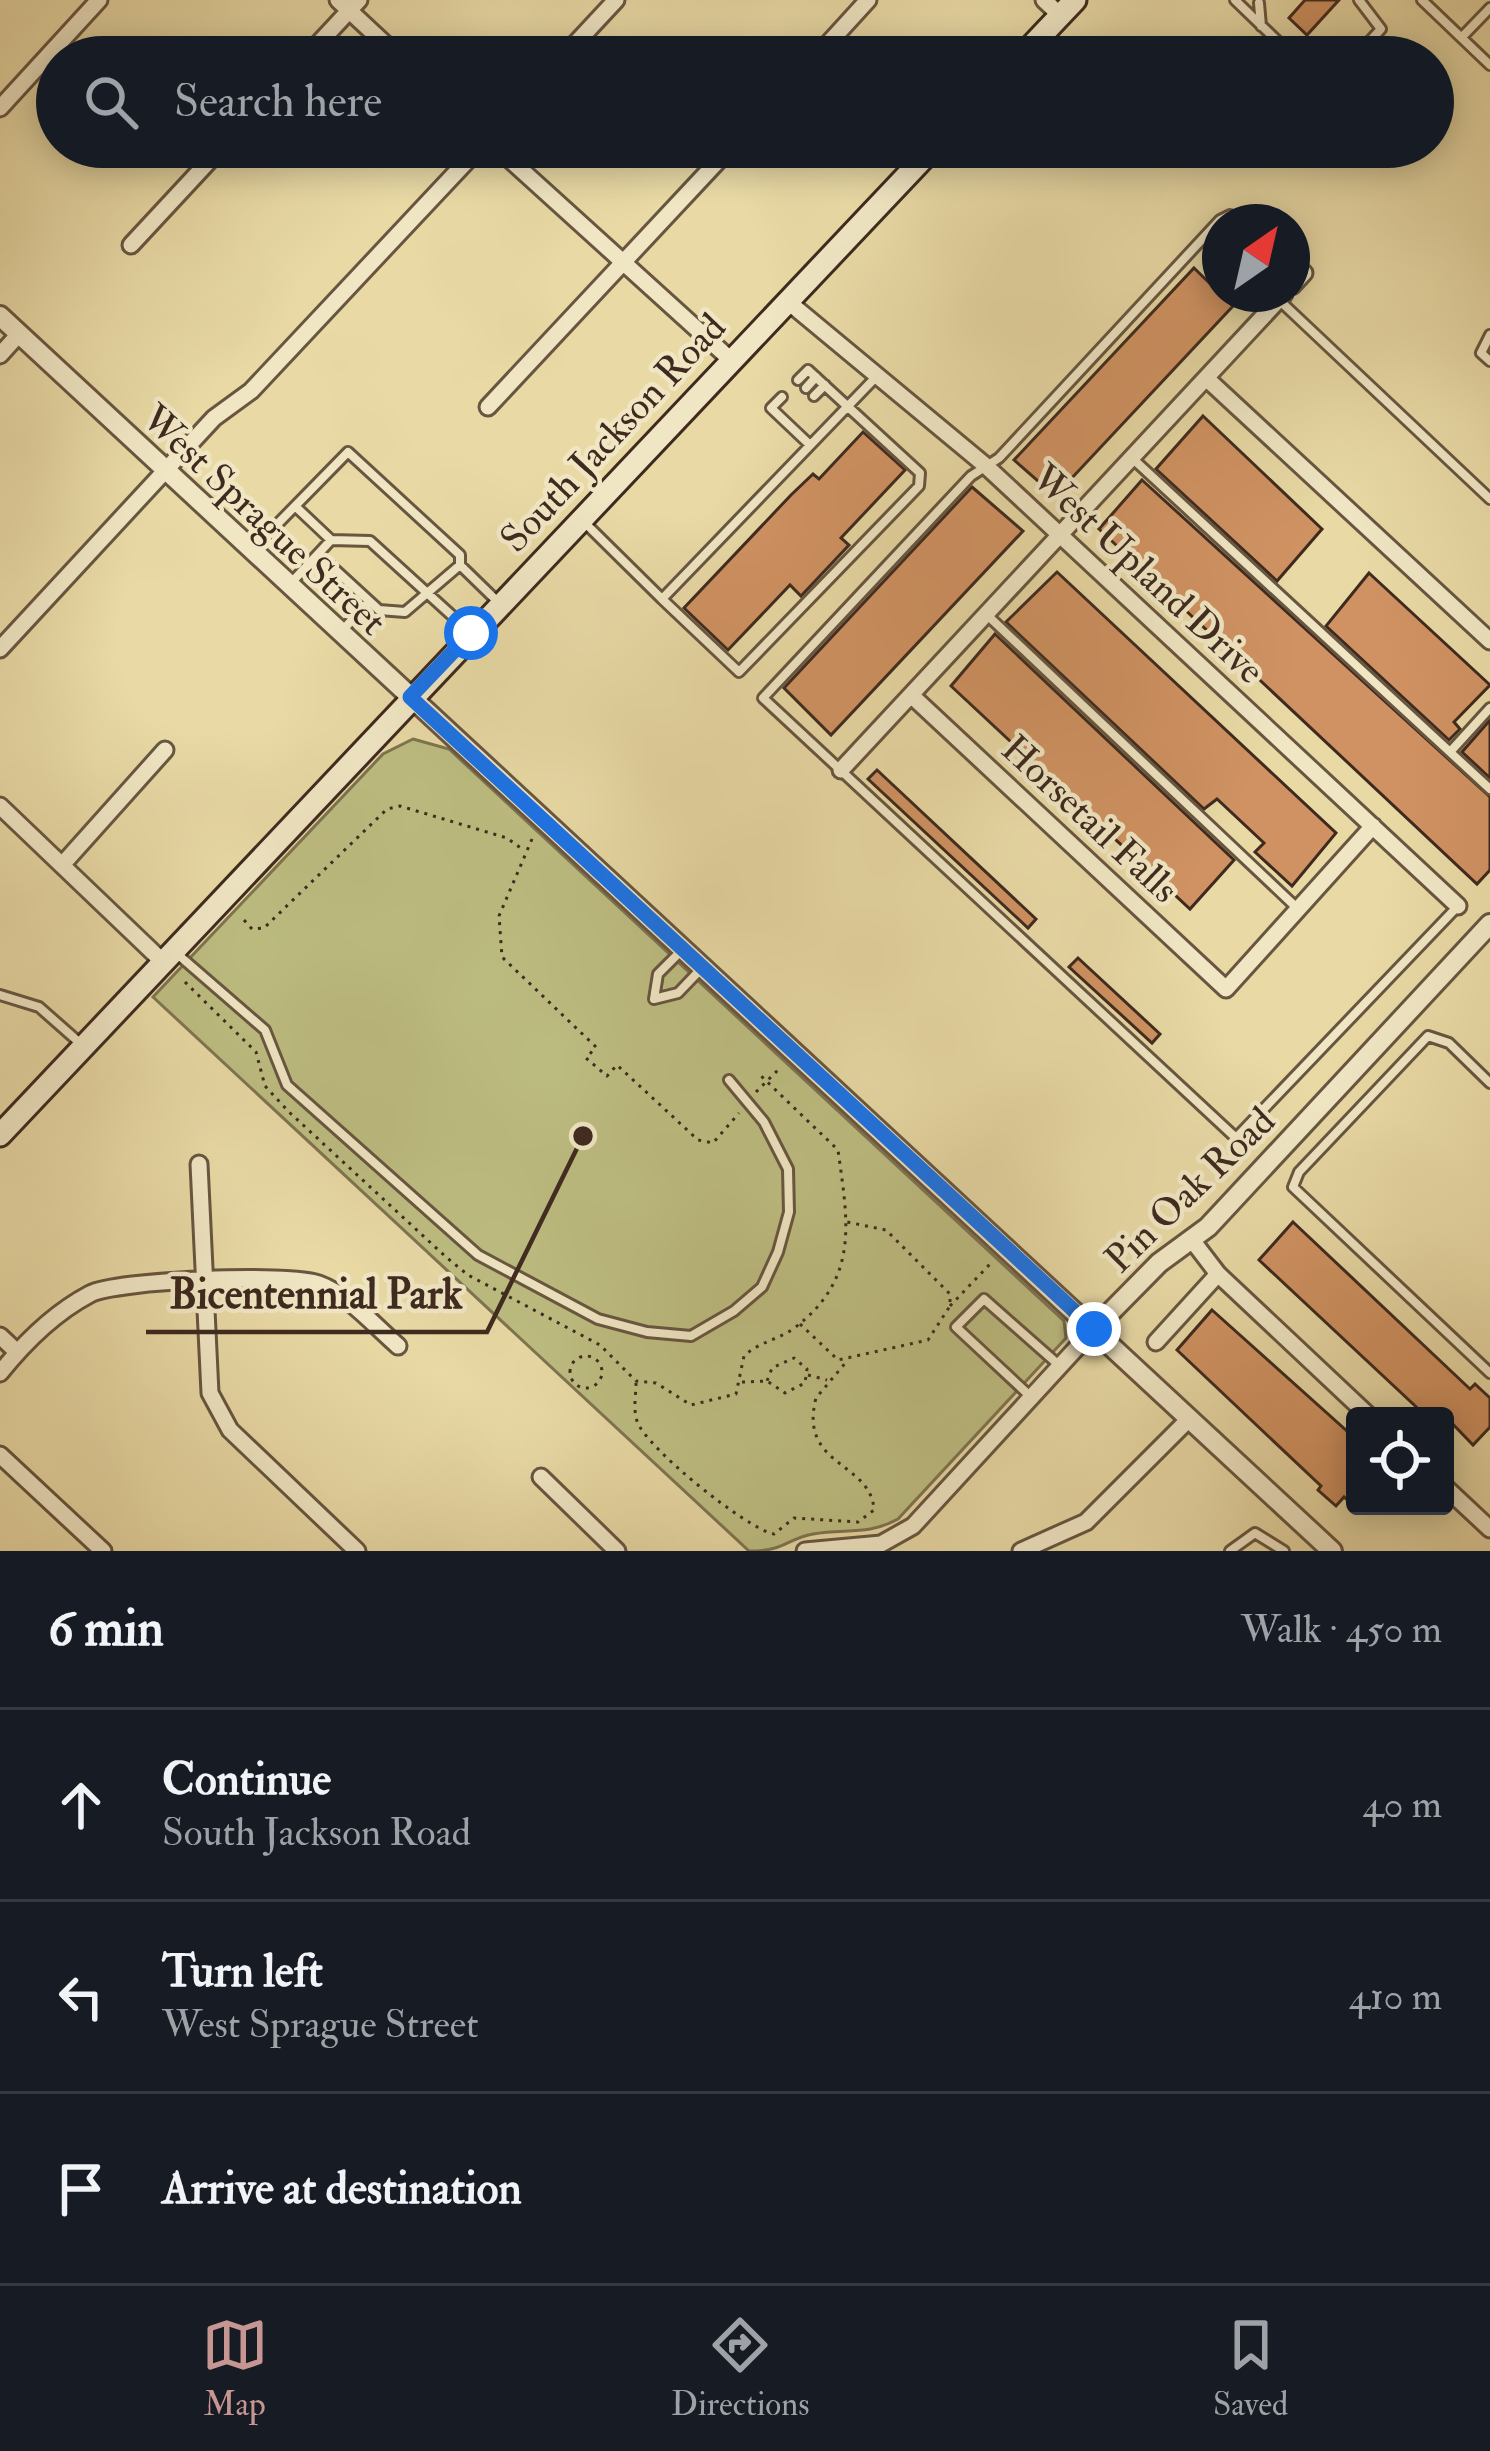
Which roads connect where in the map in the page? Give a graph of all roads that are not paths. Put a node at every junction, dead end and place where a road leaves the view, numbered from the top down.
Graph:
1 (99, 0) edge
2 (616, 0) edge
3 (868, 0) edge
4 (1234, 0) edge
5 (1359, 0) edge
6 (1422, 0) edge
7 (1259, 3) dead end
8 (348, 4) edge
9 (1060, 5) edge
10 (1490, 8) edge
11 (1261, 26) junction
12 (66, 36) edge
13 (323, 36) edge
14 (379, 36) edge
15 (583, 36) edge
16 (835, 36) edge
17 (1037, 36) edge
18 (1272, 36) edge
19 (1374, 36) edge
20 (1462, 38) junction
21 (1490, 64) edge
22 (36, 69) edge
23 (0, 108) edge
24 (203, 168) edge
25 (460, 168) edge
26 (520, 168) edge
27 (711, 168) edge
28 (914, 168) edge
29 (1202, 239) edge
30 (131, 245) dead end
31 (624, 261) junction
32 (786, 299) junction
33 (1268, 312) edge
34 (1297, 312) edge
35 (0, 316) edge
36 (19, 334) junction
37 (1490, 335) edge
38 (0, 356) edge
39 (731, 360) junction
40 (1490, 361) edge
41 (876, 377) junction
42 (1206, 378) junction
43 (802, 384) dead end
44 (825, 385) junction
45 (814, 396) dead end
46 (785, 400) dead end
47 (848, 406) junction
48 (488, 407) dead end
49 (798, 412) dead end
50 (787, 423) junction
51 (810, 445) junction
52 (1132, 458) junction
53 (986, 466) junction
54 (164, 470) junction
55 (1490, 499) edge
56 (295, 506) junction
57 (580, 519) junction
58 (1059, 536) junction
59 (331, 540) junction
60 (250, 551) junction
61 (318, 554) junction
62 (460, 565) junction
63 (287, 586) junction
64 (426, 592) junction
65 (662, 599) junction
66 (369, 601) junction
67 (500, 603) junction
68 (986, 614) junction
69 (471, 633) junction
70 (338, 634) junction
71 (1490, 641) edge
72 (0, 649) edge
73 (911, 695) junction
74 (410, 697) junction
75 (1490, 707) edge
76 (165, 750) dead end
77 (1450, 752) junction
78 (841, 770) junction
79 (1490, 789) edge
80 (0, 806) edge
81 (1373, 826) junction
82 (62, 865) junction
83 (1458, 906) joint
84 (1298, 909) junction
85 (1490, 924) edge
86 (682, 949) junction
87 (166, 954) junction
88 (702, 967) junction
89 (0, 995) edge
90 (82, 1045) junction
91 (729, 1080) dead end
92 (1490, 1083) edge
93 (0, 1135) edge
94 (199, 1164) dead end
95 (1192, 1240) junction
96 (1218, 1274) junction
97 (204, 1281) junction
98 (1094, 1329) junction
99 (0, 1336) edge
100 (1156, 1342) dead end
101 (398, 1346) dead end
102 (17, 1352) junction
103 (1060, 1366) junction
104 (1490, 1372) edge
105 (0, 1373) edge
106 (1031, 1397) junction
107 (1360, 1407) edge
108 (1190, 1418) junction
109 (0, 1454) edge
110 (541, 1477) dead end
111 (1454, 1495) edge
112 (1490, 1529) edge
113 (819, 1550) edge
114 (103, 1551) edge
115 (357, 1551) edge
116 (617, 1551) edge
117 (806, 1551) edge
118 (1021, 1551) edge
119 (1230, 1551) edge
120 (1284, 1551) edge
121 (1332, 1551) edge

1 - 12 street
2 - 15 street
3 - 16 street
4 - 11 lane
5 - 19 lane
6 - 20 lane
7 - 11 lane
8 - 13 street
8 - 14 street
9 - 17 main road
10 - 20 lane
11 - 18 lane
20 - 21 lane
22 - 23 street
24 - 30 street
25 - 54 street
26 - 31 street
27 - 31 street
28 - 32 main road, South Jackson Road
29 - 53 lane
31 - 39 street
31 - 48 street
32 - 39 main road, South Jackson Road
32 - 41 street, West Upland Drive
33 - 42 street
34 - 55 lane
35 - 36 street, West Sprague Street
36 - 38 street
36 - 54 street, West Sprague Street
37 - 40 lane
39 - 57 main road, South Jackson Road
41 - 47 lane
41 - 53 street, West Upland Drive
42 - 52 street
42 - 71 street
43 - 44 lane
44 - 45 lane
44 - 47 lane
46 - 50 lane
47 - 51 lane
47 - 65 lane
49 - 50 lane
50 - 51 lane
51 - 65 lane
52 - 58 street
52 - 77 lane
53 - 58 street, West Upland Drive
53 - 78 lane
54 - 60 street, West Sprague Street
54 - 72 street
56 - 59 lane
56 - 60 lane
56 - 62 lane
57 - 65 lane
57 - 67 main road, South Jackson Road
58 - 68 street
58 - 81 street, West Upland Drive
59 - 61 lane
59 - 64 lane
60 - 63 street, West Sprague Street
61 - 63 lane
61 - 66 lane
62 - 64 lane
62 - 67 lane
63 - 70 street, West Sprague Street
64 - 66 lane
64 - 69 lane
66 - 70 lane
67 - 69 main road, South Jackson Road
68 - 73 street
68 - 84 lane
69 - 74 main road, South Jackson Road
70 - 74 street, West Sprague Street
73 - 78 street
73 - 84 street, Horsetail Falls
74 - 86 street, West Sprague Street
74 - 87 main road, South Jackson Road
75 - 77 lane
76 - 82 street
77 - 79 lane
78 - 83 lane
80 - 82 street
81 - 83 street, West Upland Drive
81 - 84 street
82 - 87 street
85 - 95 street, Pin Oak Road
86 - 88 street, West Sprague Street
86 - 88 lane
87 - 90 main road, South Jackson Road
87 - 91 lane
88 - 98 street, West Sprague Street
89 - 90 lane
90 - 93 main road, South Jackson Road
92 - 104 lane
94 - 97 street
95 - 96 street
95 - 98 street, Pin Oak Road
96 - 100 street
96 - 107 street
97 - 101 street
97 - 102 street
97 - 115 street
98 - 103 street, Pin Oak Road
98 - 108 street, West Sprague Street
99 - 102 street
102 - 105 street
103 - 106 street, Pin Oak Road
103 - 106 lane
106 - 113 street, Pin Oak Road
108 - 118 street
108 - 121 street, West Sprague Street
109 - 114 street
110 - 116 street
111 - 112 street
113 - 117 street, Pin Oak Road
119 - 120 lane

